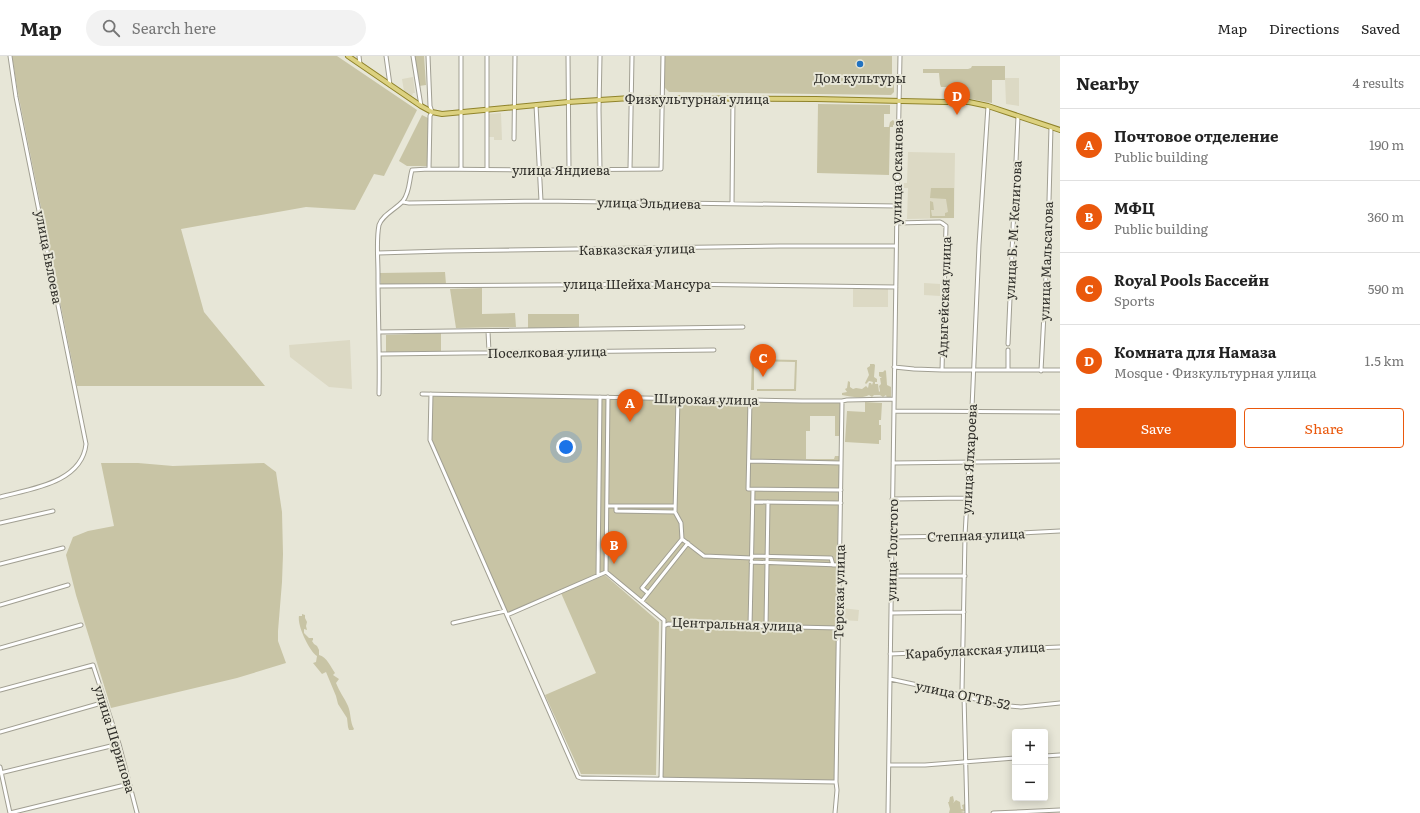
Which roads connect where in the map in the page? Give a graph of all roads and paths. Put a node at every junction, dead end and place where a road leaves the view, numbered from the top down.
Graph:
1 (10, 56) edge
2 (348, 56) edge
3 (358, 56) edge
4 (386, 56) edge
5 (413, 56) edge
6 (428, 56) edge
7 (461, 56) edge
8 (487, 56) edge
9 (514, 56) edge
10 (568, 56) edge
11 (600, 56) edge
12 (632, 56) edge
13 (663, 56) edge
14 (900, 56) edge
15 (360, 64) junction
16 (390, 85) junction
17 (631, 98) junction
18 (662, 98) junction
19 (733, 98) junction
20 (600, 100) junction
21 (899, 100) junction
22 (568, 102) junction
23 (536, 104) junction
24 (421, 106) junction
25 (988, 106) junction
26 (514, 107) junction
27 (487, 110) junction
28 (432, 112) junction
29 (460, 113) junction
30 (1018, 116) junction
31 (1051, 127) junction
32 (1060, 130) edge
33 (514, 139) dead end
34 (429, 169) junction
35 (461, 169) junction
36 (487, 169) junction
37 (539, 170) junction
38 (569, 170) junction
39 (600, 170) junction
40 (630, 170) junction
41 (403, 202) junction
42 (541, 202) junction
43 (732, 204) junction
44 (897, 206) junction
45 (896, 223) junction
46 (896, 246) junction
47 (378, 253) junction
48 (378, 286) junction
49 (896, 287) junction
50 (743, 327) dead end
51 (488, 331) junction
52 (379, 332) junction
53 (1008, 344) dead end
54 (714, 350) dead end
55 (1008, 350) dead end
56 (489, 352) junction
57 (380, 354) junction
58 (894, 367) junction
59 (942, 370) junction
60 (974, 370) junction
61 (1008, 370) junction
62 (1060, 370) edge
63 (1041, 371) junction
64 (379, 394) dead end
65 (422, 394) dead end
66 (431, 394) junction
67 (600, 397) junction
68 (608, 397) junction
69 (678, 399) junction
70 (894, 399) junction
71 (750, 400) junction
72 (842, 401) junction
73 (894, 411) junction
74 (972, 412) junction
75 (1060, 412) edge
76 (1060, 461) edge
77 (749, 462) junction
78 (841, 462) junction
79 (969, 462) junction
80 (893, 463) junction
81 (753, 490) junction
82 (841, 490) junction
83 (0, 497) edge
84 (967, 498) junction
85 (892, 499) junction
86 (753, 502) junction
87 (768, 502) junction
88 (841, 503) junction
89 (607, 506) junction
90 (616, 506) junction
91 (675, 506) junction
92 (53, 511) dead end
93 (675, 512) junction
94 (0, 523) edge
95 (1060, 531) edge
96 (965, 536) junction
97 (892, 537) junction
98 (682, 539) junction
99 (688, 543) junction
100 (62, 548) dead end
101 (767, 556) junction
102 (752, 557) junction
103 (751, 562) junction
104 (767, 563) junction
105 (0, 564) edge
106 (833, 565) junction
107 (840, 565) junction
108 (606, 572) junction
109 (598, 575) junction
110 (891, 576) junction
111 (965, 576) junction
112 (68, 585) dead end
113 (648, 593) junction
114 (642, 601) junction
115 (0, 605) edge
116 (505, 611) junction
117 (964, 612) junction
118 (891, 613) junction
119 (507, 615) junction
120 (664, 620) junction
121 (453, 623) dead end
122 (669, 624) junction
123 (81, 625) dead end
124 (664, 626) junction
125 (750, 626) junction
126 (766, 626) junction
127 (839, 628) junction
128 (1060, 647) edge
129 (0, 648) edge
130 (963, 652) junction
131 (890, 654) junction
132 (890, 680) junction
133 (0, 690) edge
134 (964, 696) junction
135 (105, 702) junction
136 (1060, 703) edge
137 (0, 732) edge
138 (118, 744) junction
139 (1060, 755) edge
140 (1048, 756) edge
141 (1012, 758) edge
142 (966, 763) junction
143 (889, 765) junction
144 (0, 767) edge
145 (1, 773) edge
146 (661, 779) junction
147 (836, 782) junction
148 (130, 784) junction
149 (1060, 810) edge
150 (10, 813) edge
151 (137, 813) edge
152 (835, 813) edge
153 (888, 813) edge
154 (968, 813) edge
155 (993, 813) edge

1 - 83 street, улица Евлоева
2 - 15 main road, Физкультурная улица
3 - 15 street
4 - 16 street
5 - 24 street
6 - 28 street
7 - 29 street
8 - 27 street
9 - 26 street
10 - 22 street
11 - 20 street
12 - 17 street
13 - 18 street
14 - 21 street, улица Осканова
15 - 16 main road, Физкультурная улица
16 - 24 main road, Физкультурная улица
17 - 18 main road, Физкультурная улица
17 - 20 main road, Физкультурная улица
17 - 40 street
18 - 19 main road, Физкультурная улица
18 - 40 street, улица Яндиева
19 - 21 main road, Физкультурная улица
19 - 43 street
20 - 22 main road, Физкультурная улица
20 - 39 street
21 - 25 main road, Физкультурная улица
21 - 44 street, улица Осканова
22 - 23 main road, Физкультурная улица
22 - 38 street
23 - 26 main road, Физкультурная улица
23 - 37 street
24 - 28 main road, Физкультурная улица
25 - 30 main road, Физкультурная улица
25 - 60 street, улица Ялхароева
26 - 27 main road, Физкультурная улица
26 - 33 street
27 - 29 main road, Физкультурная улица
27 - 36 street
28 - 29 main road, Физкультурная улица
28 - 34 street
29 - 35 street
30 - 31 main road, Физкультурная улица
30 - 53 street, улица Б. М. Келигова
31 - 32 main road, Физкультурная улица
31 - 63 street, улица Мальсагова
34 - 35 street, улица Яндиева
34 - 41 street, улица Яндиева
35 - 36 street, улица Яндиева
36 - 37 street, улица Яндиева
37 - 38 street, улица Яндиева
37 - 42 street
38 - 39 street, улица Яндиева
39 - 40 street, улица Яндиева
41 - 42 street, улица Эльдиева
41 - 47 street
42 - 43 street, улица Эльдиева
43 - 44 street, улица Эльдиева
44 - 45 street, улица Осканова
45 - 46 street, улица Осканова
45 - 59 street, Адыгейская улица
46 - 47 street, Кавказская улица
46 - 49 street, улица Осканова
47 - 48 street
48 - 49 street, улица Шейха Мансура
48 - 52 street
49 - 58 street, улица Толстого
50 - 51 street
51 - 52 street
51 - 56 street
52 - 57 street
54 - 56 street, Поселковая улица
55 - 61 street
56 - 57 street, Поселковая улица
57 - 64 street
58 - 59 street
58 - 70 street, улица Толстого
59 - 60 street
60 - 61 street
60 - 74 street, улица Ялхароева
61 - 63 street
62 - 63 street
65 - 66 street, Широкая улица
66 - 67 street, Широкая улица
66 - 116 street
67 - 68 street, Широкая улица
67 - 109 street
68 - 69 street, Широкая улица
68 - 89 street
69 - 71 street, Широкая улица
69 - 91 street
70 - 72 street, Широкая улица
70 - 73 street, улица Толстого
71 - 72 street, Широкая улица
71 - 77 street
72 - 78 street, Терская улица
73 - 74 street
73 - 80 street, улица Толстого
74 - 75 street
74 - 79 street, улица Ялхароева
76 - 79 street
77 - 78 street
77 - 81 street
78 - 82 street, Терская улица
79 - 80 street
79 - 84 street, улица Ялхароева
80 - 85 street, улица Толстого
81 - 82 street
81 - 86 street
82 - 88 street, Терская улица
84 - 85 street
84 - 96 street, улица Ялхароева
85 - 97 street, улица Толстого
86 - 87 street
86 - 102 street
87 - 88 street
87 - 101 street
88 - 107 street, Терская улица
89 - 90 street
89 - 108 street
90 - 91 street
90 - 93 street
91 - 93 street
92 - 94 street
93 - 98 street
95 - 96 street, Степная улица
96 - 97 street, Степная улица
96 - 111 street, улица Ялхароева
97 - 110 street, улица Толстого
98 - 99 street
98 - 113 street
99 - 102 street
99 - 113 street
100 - 105 street
101 - 102 street
101 - 104 street
101 - 106 street
102 - 103 street
103 - 104 street
103 - 125 street
104 - 106 street
104 - 126 street
106 - 107 street
107 - 127 street, Терская улица
108 - 109 street
108 - 114 street, Центральная улица
109 - 119 street
110 - 111 street
110 - 118 street, улица Толстого
111 - 117 street, улица Ялхароева
112 - 115 street
113 - 114 street
114 - 120 street, Центральная улица
116 - 119 street
116 - 121 street
117 - 118 street
117 - 130 street, улица Ялхароева
118 - 131 street, улица Толстого
119 - 146 street
120 - 122 street, Центральная улица
120 - 124 street
122 - 124 street
122 - 125 street, Центральная улица
123 - 129 street
124 - 146 street
125 - 126 street, Центральная улица
126 - 127 street, Центральная улица
127 - 147 street, Терская улица
128 - 130 street, Карабулакская улица
130 - 131 street, Карабулакская улица
130 - 134 street, улица Ялхароева
131 - 132 street, улица Толстого
132 - 134 street, улица ОГТБ-52
132 - 143 street, улица Толстого
133 - 135 street, улица Шерипова
134 - 136 street, улица ОГТБ-52
134 - 142 street, улица Ялхароева
135 - 137 street
135 - 138 street, улица Шерипова
138 - 145 street
138 - 148 street, улица Шерипова
139 - 140 street
141 - 142 street
142 - 143 street
142 - 154 street, улица Ялхароева
143 - 153 street, улица Толстого
144 - 145 street
145 - 150 street
146 - 147 street
147 - 152 street, Терская улица
148 - 150 street
148 - 151 street, улица Шерипова
149 - 155 street

